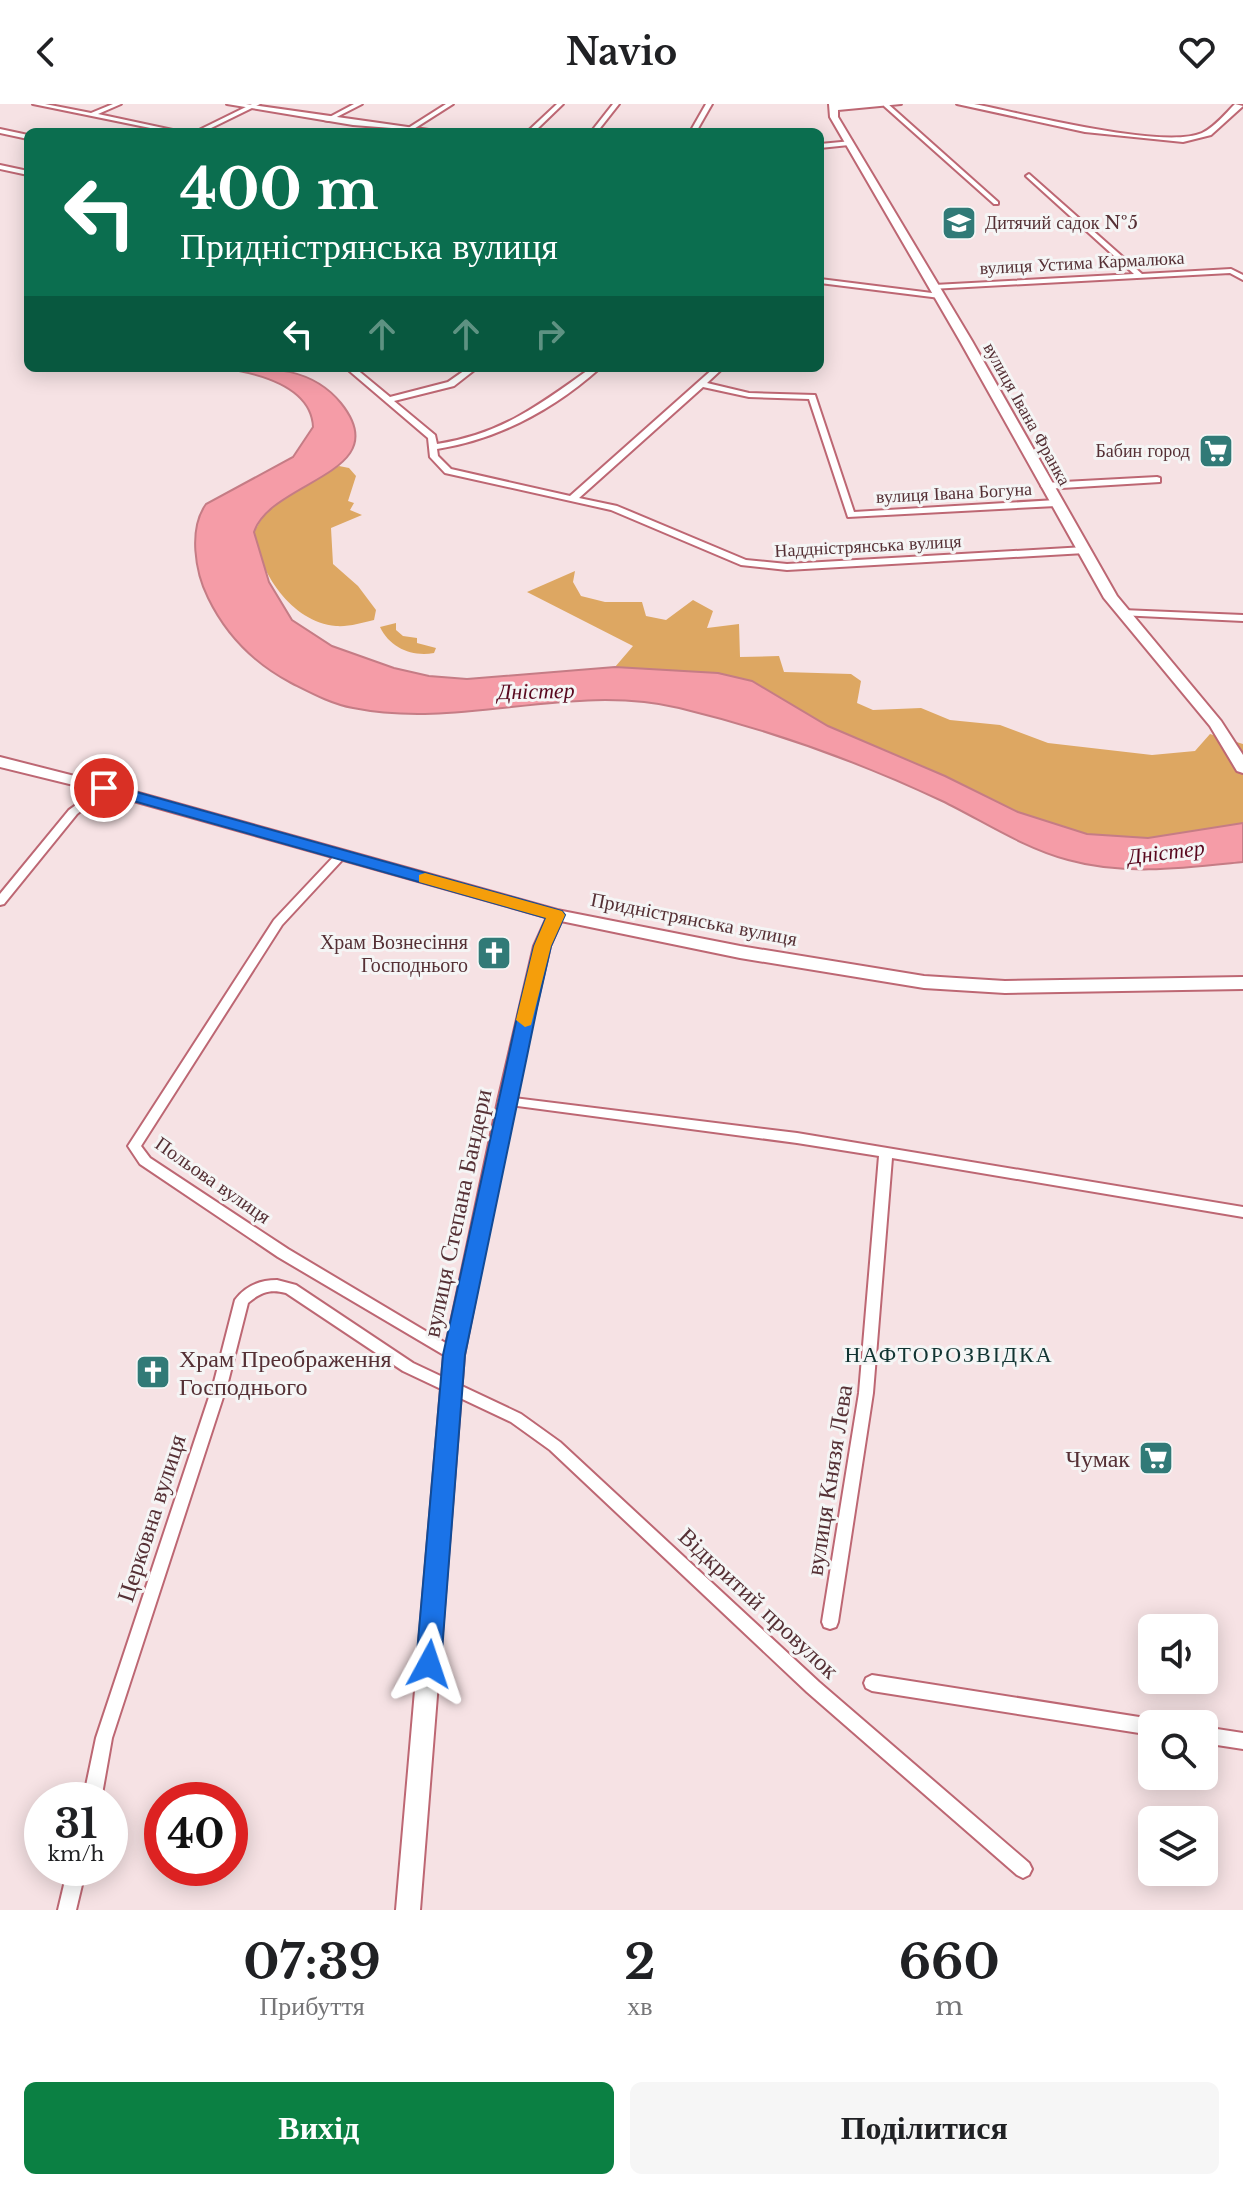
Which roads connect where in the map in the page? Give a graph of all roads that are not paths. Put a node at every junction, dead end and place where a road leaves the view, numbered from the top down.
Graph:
1 (36, 104) edge
2 (118, 104) edge
3 (231, 104) edge
4 (359, 104) edge
5 (450, 104) edge
6 (560, 104) edge
7 (616, 104) edge
8 (709, 104) edge
9 (897, 104) edge
10 (961, 104) edge
11 (1240, 104) edge
12 (886, 105) edge
13 (253, 106) edge
14 (833, 106) edge
15 (92, 115) junction
16 (327, 120) junction
17 (159, 128) edge
18 (206, 128) edge
19 (385, 128) edge
20 (412, 128) edge
21 (534, 128) edge
22 (597, 128) edge
23 (695, 128) edge
24 (0, 131) edge
25 (24, 136) edge
26 (849, 143) junction
27 (824, 146) edge
28 (0, 167) edge
29 (24, 172) edge
30 (1029, 176) dead end
31 (996, 203) dead end
32 (1140, 276) junction
33 (1243, 278) edge
34 (824, 281) edge
35 (830, 281) junction
36 (824, 286) edge
37 (937, 291) junction
38 (355, 372) edge
39 (468, 372) edge
40 (590, 372) edge
41 (714, 372) edge
42 (701, 384) junction
43 (388, 400) junction
44 (434, 452) junction
45 (1157, 480) dead end
46 (1045, 486) junction
47 (573, 498) junction
48 (1056, 503) junction
49 (1085, 550) junction
50 (1122, 613) junction
51 (1243, 618) edge
52 (0, 762) edge
53 (1243, 768) edge
54 (104, 788) junction
55 (341, 855) junction
56 (0, 901) edge
57 (556, 915) junction
58 (1243, 983) edge
59 (506, 1101) junction
60 (886, 1154) junction
61 (1243, 1212) edge
62 (454, 1355) junction
63 (452, 1387) junction
64 (830, 1622) dead end
65 (872, 1683) dead end
66 (1138, 1725) edge
67 (1218, 1737) edge
68 (1243, 1741) edge
69 (95, 1782) edge
70 (1023, 1869) dead end
71 (73, 1886) edge
72 (67, 1910) edge
73 (408, 1910) edge

1 - 15 street
2 - 15 street
3 - 13 street
4 - 16 street
5 - 20 street
6 - 21 street
7 - 22 street
8 - 23 street
9 - 12 main road
10 - 11 main road
12 - 14 main road
12 - 31 street
13 - 16 street
13 - 18 street
14 - 26 main road, вулиця Івана Франка
15 - 17 street
16 - 19 street
24 - 25 street
26 - 27 street
26 - 37 main road, вулиця Івана Франка
28 - 29 street
30 - 32 street
32 - 33 street, вулиця Устима Кармалюка
32 - 37 street, вулиця Устима Кармалюка
34 - 35 street, вулиця Устима Кармалюка
35 - 36 street
35 - 37 street, вулиця Устима Кармалюка
37 - 46 main road, вулиця Івана Франка
38 - 43 street, Наддністрянська вулиця
39 - 43 street
40 - 44 street
41 - 42 street
42 - 47 street
42 - 48 street, вулиця Івана Богуна
43 - 44 street, Наддністрянська вулиця
44 - 47 street, Наддністрянська вулиця
45 - 46 street
46 - 48 main road, вулиця Івана Франка
47 - 49 street, Наддністрянська вулиця
48 - 49 main road, вулиця Івана Франка
49 - 50 main road, вулиця Івана Франка
50 - 51 street
50 - 53 main road, вулиця Івана Франка
52 - 54 main road, Придністрянська вулиця
54 - 55 main road, Придністрянська вулиця
54 - 56 street
55 - 57 main road, Придністрянська вулиця
55 - 62 street, Польова вулиця
57 - 58 main road, Придністрянська вулиця
57 - 59 street, вулиця Степана Бандери
59 - 60 street
59 - 62 street, вулиця Степана Бандери
60 - 61 street
60 - 64 street, вулиця Князя Лева
62 - 63 street, вулиця Степана Бандери
63 - 69 street, Церковна вулиця
63 - 70 street, Відкритий провулок
63 - 73 street, вулиця Степана Бандери
65 - 66 street
67 - 68 street
71 - 72 street

